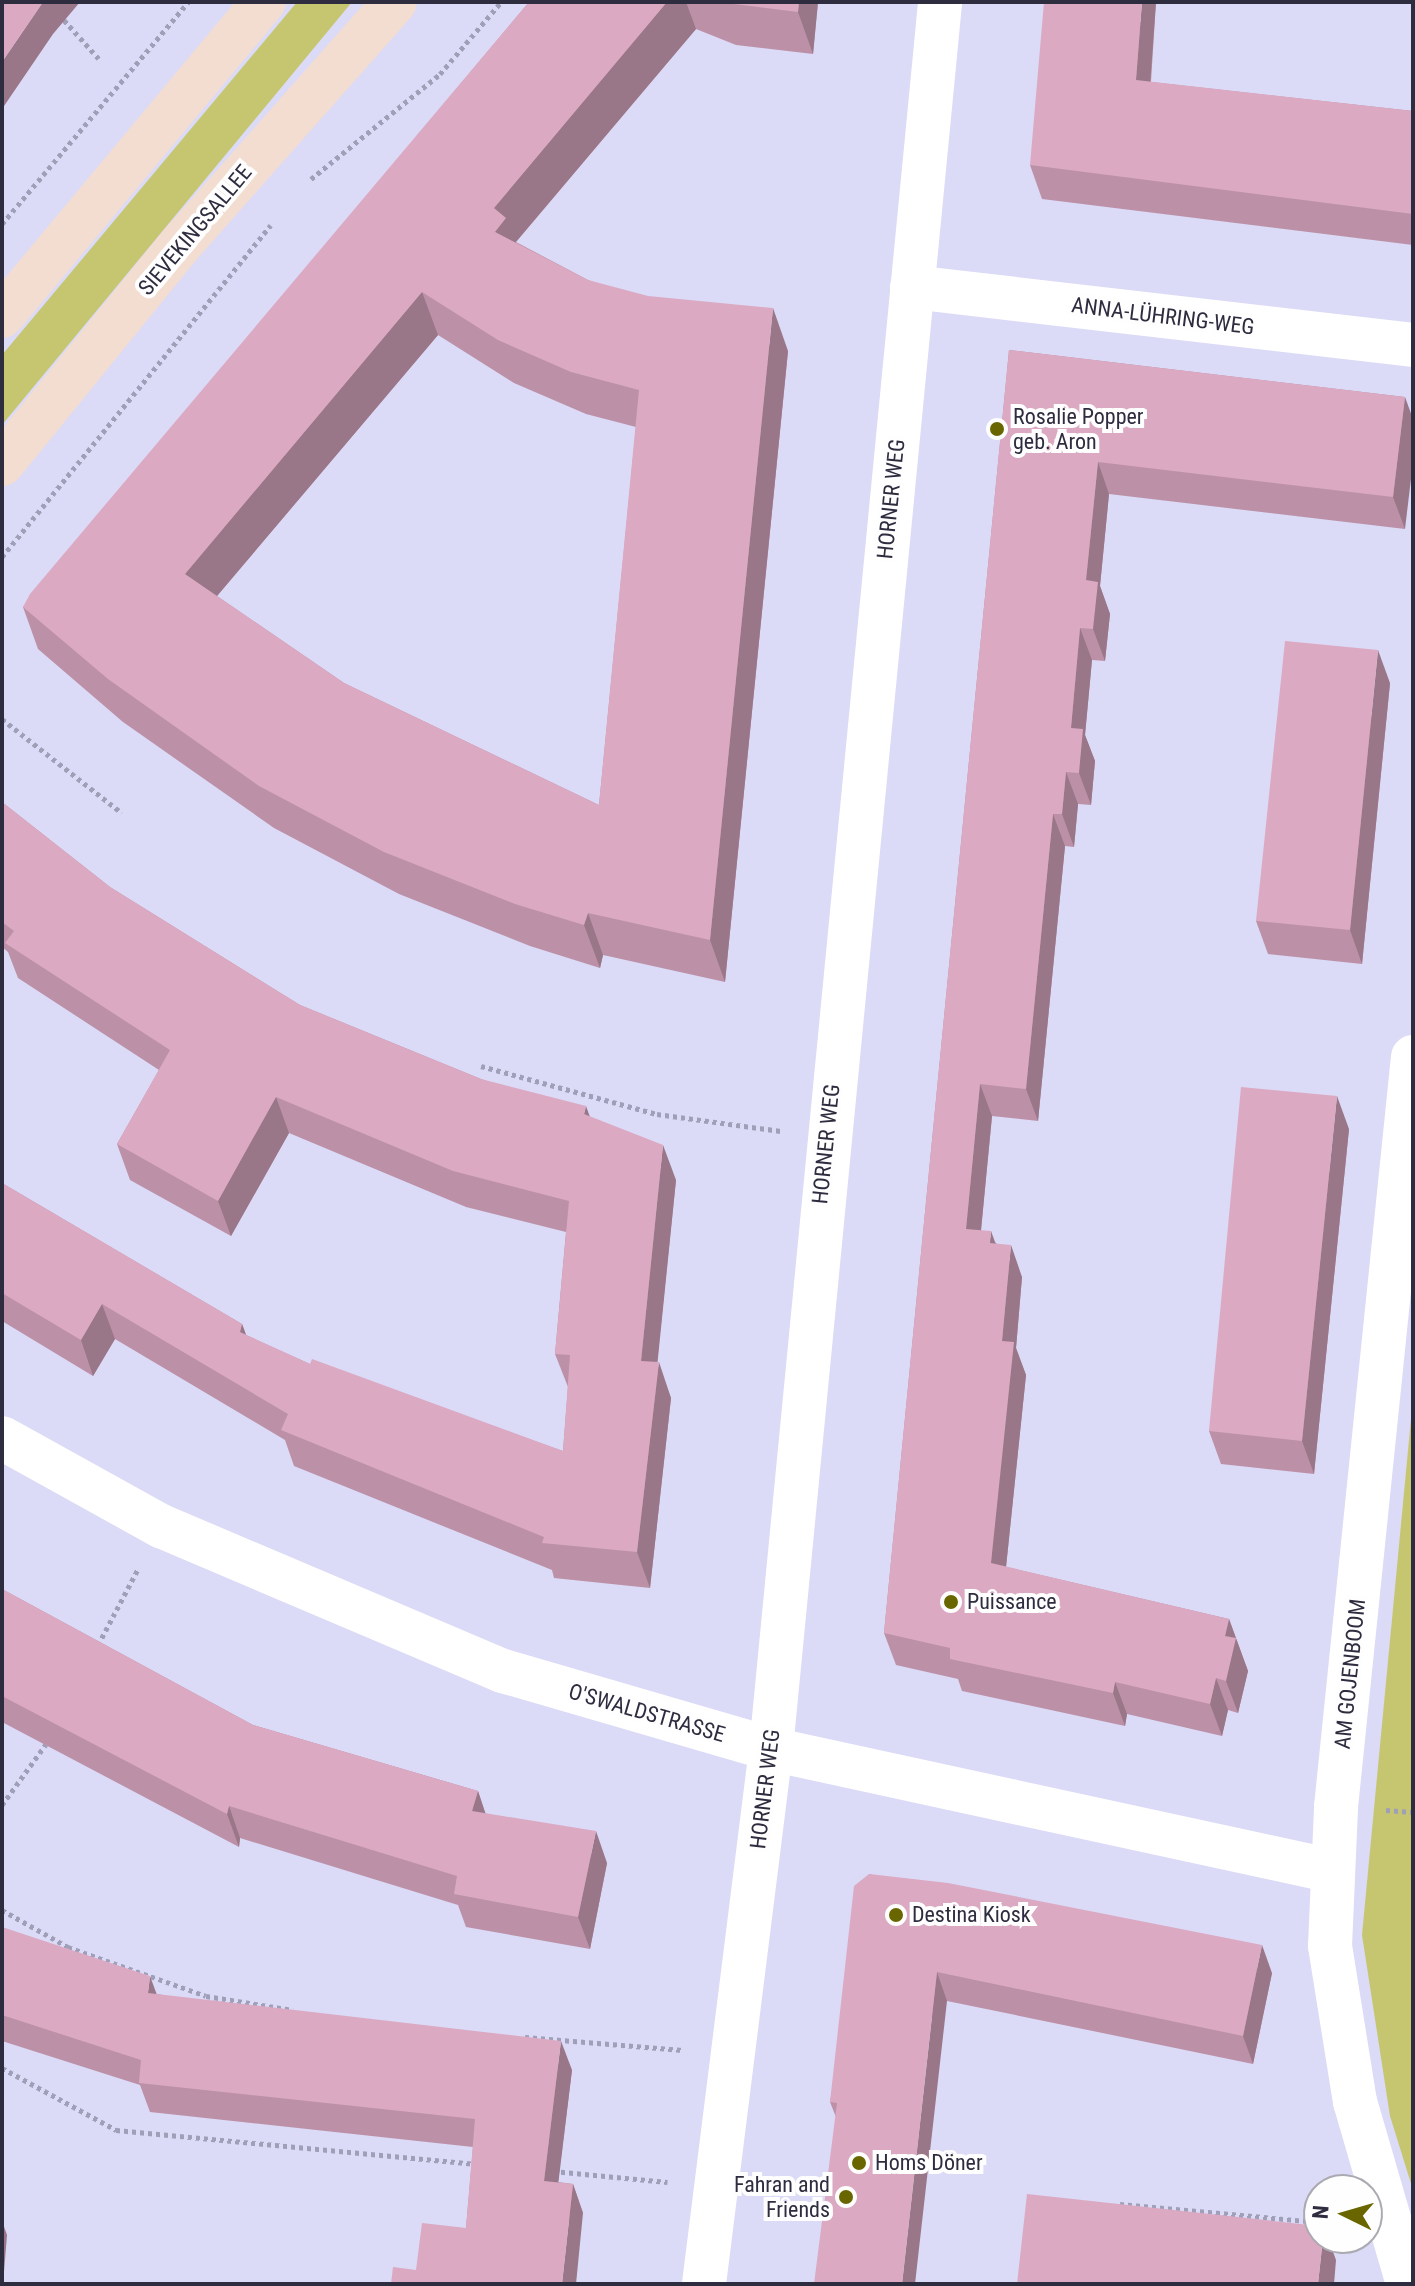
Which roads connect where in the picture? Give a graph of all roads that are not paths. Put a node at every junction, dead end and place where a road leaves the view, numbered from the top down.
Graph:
1 (264, 2) edge
2 (395, 2) edge
3 (940, 2) edge
4 (912, 287) junction
5 (2, 316) edge
6 (1413, 345) edge
7 (2, 464) edge
8 (1413, 1057) edge
9 (2, 1438) edge
10 (771, 1749) junction
11 (1333, 1871) junction
12 (704, 2284) edge
13 (1408, 2284) edge

1 - 5 main road
2 - 7 main road, SIEVEKINGSALLEE
3 - 4 street, HORNER WEG
4 - 6 street, ANNA-LÜHRING-WEG
4 - 10 street, HORNER WEG
8 - 11 street, AM GOJENBOOM
9 - 10 street, O'SWALDSTRASSE
10 - 11 street, O'SWALDSTRASSE
10 - 12 street, HORNER WEG
11 - 13 street, AM GOJENBOOM

